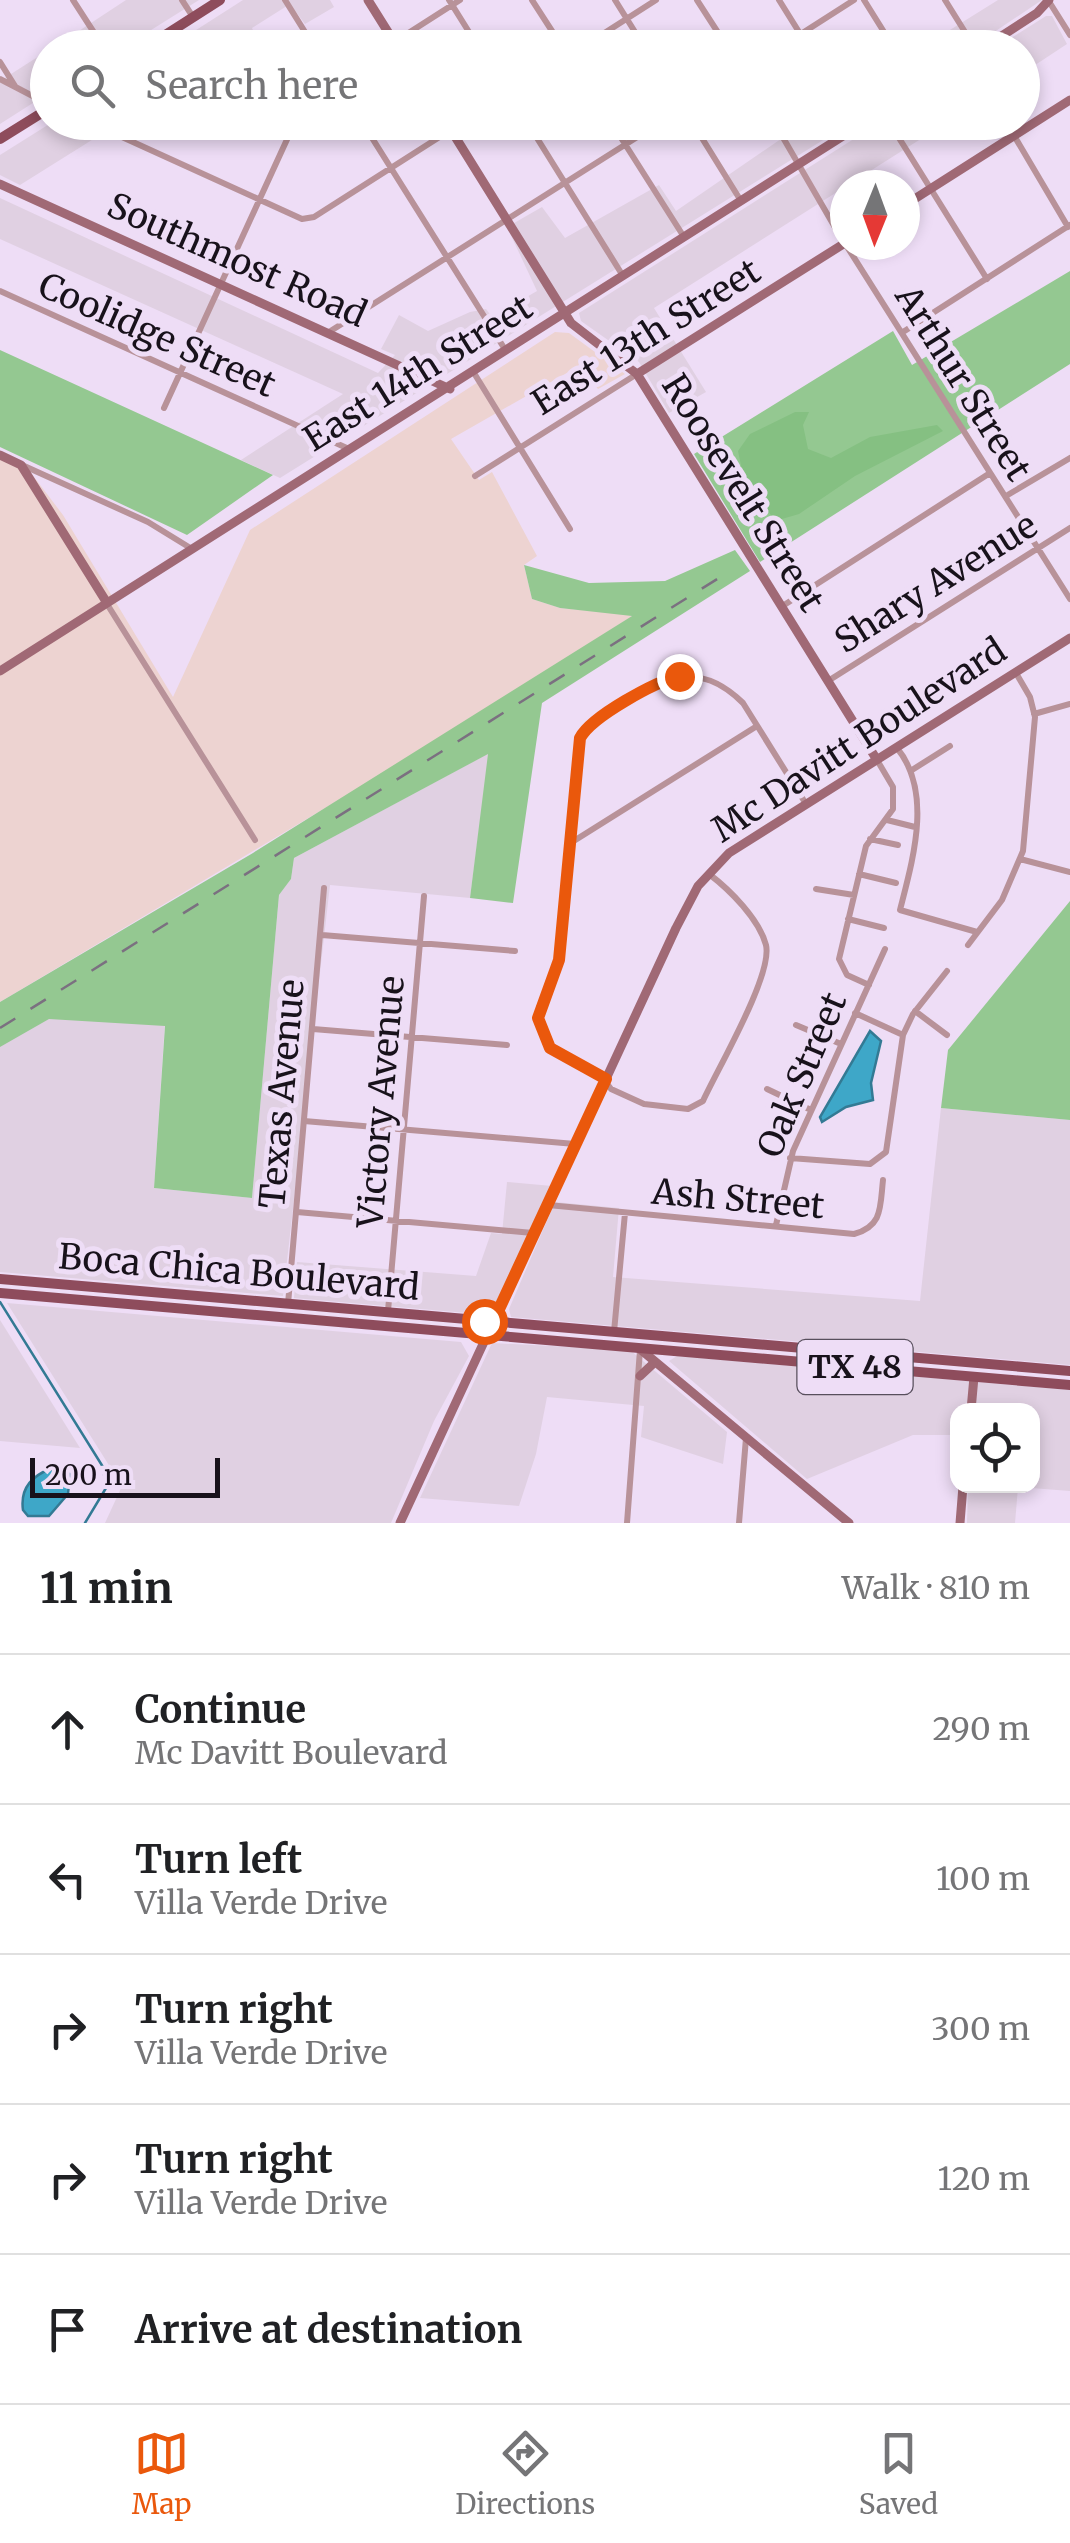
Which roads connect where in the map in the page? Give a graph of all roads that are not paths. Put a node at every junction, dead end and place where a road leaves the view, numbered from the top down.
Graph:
1 (73, 0) edge
2 (182, 0) edge
3 (220, 0) edge
4 (285, 0) edge
5 (368, 0) edge
6 (460, 0) edge
7 (532, 0) edge
8 (615, 0) edge
9 (656, 0) edge
10 (698, 0) edge
11 (779, 0) edge
12 (854, 0) edge
13 (864, 0) edge
14 (946, 0) edge
15 (1049, 0) edge
16 (451, 2) edge
17 (192, 17) junction
18 (627, 18) junction
19 (92, 30) edge
20 (174, 30) edge
21 (304, 30) edge
22 (384, 30) edge
23 (413, 30) edge
24 (468, 30) edge
25 (551, 30) edge
26 (609, 30) edge
27 (634, 30) edge
28 (717, 30) edge
29 (798, 30) edge
30 (807, 30) edge
31 (883, 30) edge
32 (965, 30) edge
33 (1008, 30) edge
34 (1070, 36) edge
35 (0, 62) edge
36 (0, 80) edge
37 (16, 87) junction
38 (30, 95) edge
39 (1070, 100) edge
40 (30, 118) edge
41 (1040, 120) edge
42 (0, 139) edge
43 (129, 140) edge
44 (287, 140) edge
45 (373, 140) edge
46 (429, 140) edge
47 (457, 140) edge
48 (538, 140) edge
49 (622, 140) edge
50 (633, 140) edge
51 (703, 140) edge
52 (785, 140) edge
53 (836, 140) edge
54 (901, 140) edge
55 (1010, 140) edge
56 (1017, 140) edge
57 (625, 145) junction
58 (799, 164) junction
59 (391, 168) junction
60 (565, 183) junction
61 (0, 184) edge
62 (932, 188) junction
63 (920, 196) edge
64 (260, 199) junction
65 (742, 201) junction
66 (830, 218) edge
67 (507, 220) junction
68 (1069, 226) edge
69 (684, 237) junction
70 (830, 253) edge
71 (447, 258) junction
72 (855, 260) edge
73 (623, 276) junction
74 (987, 279) junction
75 (221, 284) junction
76 (0, 291) edge
77 (565, 312) junction
78 (329, 332) junction
79 (902, 332) junction
80 (507, 352) junction
81 (179, 373) junction
82 (474, 373) junction
83 (637, 374) junction
84 (450, 389) junction
85 (164, 408) dead end
86 (348, 449) junction
87 (520, 449) junction
88 (0, 455) edge
89 (1070, 458) edge
90 (21, 465) junction
91 (990, 473) junction
92 (475, 476) dead end
93 (1006, 496) junction
94 (1070, 528) edge
95 (570, 529) dead end
96 (1038, 548) junction
97 (192, 549) junction
98 (1070, 599) edge
99 (107, 604) junction
100 (781, 608) junction
101 (1070, 638) edge
102 (0, 671) edge
103 (1016, 673) junction
104 (828, 681) junction
105 (1070, 704) edge
106 (1034, 714) junction
107 (758, 726) junction
108 (950, 746) dead end
109 (897, 748) junction
110 (877, 760) junction
111 (912, 770) junction
112 (806, 804) junction
113 (888, 820) junction
114 (915, 827) junction
115 (870, 838) junction
116 (255, 840) dead end
117 (570, 844) junction
118 (898, 846) dead end
119 (1020, 859) junction
120 (1070, 872) edge
121 (707, 873) junction
122 (859, 874) junction
123 (896, 883) dead end
124 (324, 888) dead end
125 (816, 888) dead end
126 (854, 895) junction
127 (424, 896) dead end
128 (848, 918) junction
129 (884, 928) dead end
130 (977, 932) junction
131 (322, 935) junction
132 (420, 944) junction
133 (968, 944) dead end
134 (885, 949) dead end
135 (516, 951) dead end
136 (947, 971) dead end
137 (869, 984) junction
138 (915, 1011) junction
139 (856, 1014) junction
140 (796, 1025) dead end
141 (313, 1029) junction
142 (904, 1035) junction
143 (947, 1035) dead end
144 (412, 1036) junction
145 (841, 1044) junction
146 (507, 1045) dead end
147 (606, 1079) junction
148 (767, 1089) dead end
149 (812, 1110) junction
150 (304, 1121) junction
151 (404, 1128) junction
152 (577, 1144) junction
153 (790, 1158) junction
154 (883, 1180) dead end
155 (548, 1205) junction
156 (297, 1212) junction
157 (625, 1213) junction
158 (396, 1220) junction
159 (776, 1226) junction
160 (533, 1233) junction
161 (0, 1279) edge
162 (0, 1292) edge
163 (288, 1304) junction
164 (388, 1312) junction
165 (493, 1322) junction
166 (614, 1332) junction
167 (487, 1335) junction
168 (640, 1349) junction
169 (665, 1350) junction
170 (655, 1362) junction
171 (968, 1362) junction
172 (864, 1368) junction
173 (671, 1372) junction
174 (1070, 1374) edge
175 (640, 1376) junction
176 (974, 1377) junction
177 (1070, 1385) edge
178 (972, 1403) edge
179 (746, 1436) junction
180 (963, 1493) edge
181 (400, 1523) edge
182 (627, 1523) edge
183 (738, 1523) edge
184 (850, 1523) edge
185 (960, 1523) edge

1 - 19 street
2 - 17 street
3 - 17 main road
4 - 21 street
5 - 22 street
6 - 16 street
7 - 25 street
8 - 18 street
9 - 18 street
10 - 28 street
11 - 29 street
12 - 30 street
13 - 31 street
14 - 32 street
15 - 33 street
15 - 34 street
16 - 23 street
16 - 24 street
17 - 20 main road
18 - 26 street
18 - 27 street
35 - 37 street
36 - 37 street
37 - 38 street
39 - 41 street
40 - 42 main road
43 - 64 street
44 - 64 street
45 - 59 street
46 - 59 street
47 - 67 street, Roosevelt Street
48 - 60 street
49 - 57 street
50 - 57 street
51 - 65 street
52 - 58 street, Arthur Street
53 - 58 street, East 14th Street
54 - 62 street
55 - 62 street
56 - 68 street
57 - 60 street
57 - 69 street
58 - 65 street, East 14th Street
58 - 66 street, Arthur Street
59 - 64 street
59 - 71 street
60 - 67 street
60 - 73 street
61 - 75 street, Southmost Road
62 - 63 street
62 - 74 street
64 - 75 street
65 - 69 street, East 14th Street
67 - 71 street
67 - 77 street, Roosevelt Street
68 - 74 street
69 - 73 street, East 14th Street
70 - 83 street, East 13th Street
71 - 78 street
71 - 80 street
72 - 79 street, Arthur Street
73 - 77 street, East 14th Street
74 - 79 street
75 - 78 street, Southmost Road
75 - 81 street
76 - 81 street, Coolidge Street
77 - 80 street, East 14th Street
77 - 83 street, Roosevelt Street
78 - 84 street, Southmost Road
79 - 91 street, Arthur Street
80 - 82 street, East 14th Street
81 - 85 street
81 - 86 street, Coolidge Street
82 - 84 street, East 14th Street
82 - 87 street
83 - 87 street, East 13th Street
83 - 100 street, Roosevelt Street
84 - 86 street, East 14th Street
86 - 97 street, East 14th Street
87 - 92 street, East 13th Street
87 - 95 street
88 - 90 street
89 - 93 street
90 - 97 street
90 - 99 street
91 - 93 street, Arthur Street
91 - 100 street
93 - 96 street, Arthur Street
94 - 96 street, Shary Avenue
96 - 98 street, Arthur Street
96 - 104 street, Shary Avenue
97 - 99 street, East 14th Street
99 - 102 street, East 14th Street
99 - 116 street
100 - 104 street, Roosevelt Street
101 - 103 street, Mc Davitt Boulevard
103 - 106 street
103 - 109 street, Mc Davitt Boulevard
104 - 110 street, Roosevelt Street
105 - 106 street
106 - 119 street
107 - 112 street
107 - 117 street
107 - 117 street
108 - 111 street
109 - 110 street, Mc Davitt Boulevard
109 - 111 street
110 - 112 street, Mc Davitt Boulevard
110 - 113 street
111 - 114 street
112 - 121 street, Mc Davitt Boulevard
113 - 114 street
113 - 115 street
114 - 130 street
115 - 118 street
115 - 122 street
117 - 147 street
119 - 120 street
119 - 130 street
121 - 147 street, Mc Davitt Boulevard
121 - 147 street
122 - 123 street
122 - 126 street
124 - 131 street, Texas Avenue
125 - 126 street
126 - 128 street
127 - 132 street, Victory Avenue
128 - 129 street
128 - 137 street
130 - 133 street
131 - 132 street
131 - 141 street, Texas Avenue
132 - 135 street
132 - 144 street, Victory Avenue
134 - 137 street, Oak Street
136 - 138 street, Ash Street
137 - 139 street, Oak Street
138 - 142 street, Ash Street
138 - 143 street
139 - 142 street
139 - 145 street, Oak Street
140 - 145 street
141 - 144 street
141 - 150 street, Texas Avenue
142 - 153 street, Ash Street
144 - 146 street
144 - 151 street, Victory Avenue
145 - 149 street, Oak Street
147 - 152 street, Mc Davitt Boulevard
148 - 149 street
149 - 153 street, Oak Street
150 - 151 street
150 - 156 street, Texas Avenue
151 - 152 street
151 - 158 street, Victory Avenue
152 - 155 street, Mc Davitt Boulevard
153 - 159 street, Oak Street
154 - 159 street, Ash Street
155 - 157 street, Ash Street
155 - 160 street, Mc Davitt Boulevard
156 - 158 street
156 - 163 street, Texas Avenue
157 - 159 street, Ash Street
157 - 166 street
158 - 160 street
158 - 164 street, Victory Avenue
160 - 165 street, Mc Davitt Boulevard
161 - 163 main road, Boca Chica Boulevard / TX 48
162 - 167 main road, Boca Chica Boulevard / TX 48
163 - 164 main road, Boca Chica Boulevard / TX 48
164 - 165 main road, Boca Chica Boulevard / TX 48
165 - 166 main road, Boca Chica Boulevard / TX 48
165 - 167 street, Mc Davitt Boulevard
166 - 171 main road, Boca Chica Boulevard / TX 48
167 - 168 main road, Boca Chica Boulevard / TX 48
167 - 181 street, Mc Davitt Boulevard
168 - 169 main road, Boca Chica Boulevard / TX 48
168 - 170 street
168 - 175 street
169 - 172 main road, Boca Chica Boulevard / TX 48
169 - 173 street
170 - 173 street
170 - 175 street
171 - 172 main road
171 - 174 main road, Boca Chica Boulevard / TX 48
172 - 176 main road, Boca Chica Boulevard / TX 48
173 - 179 street
174 - 176 main road
175 - 182 street
176 - 177 main road, Boca Chica Boulevard / TX 48
176 - 178 street
179 - 183 street
179 - 184 street
180 - 185 street

